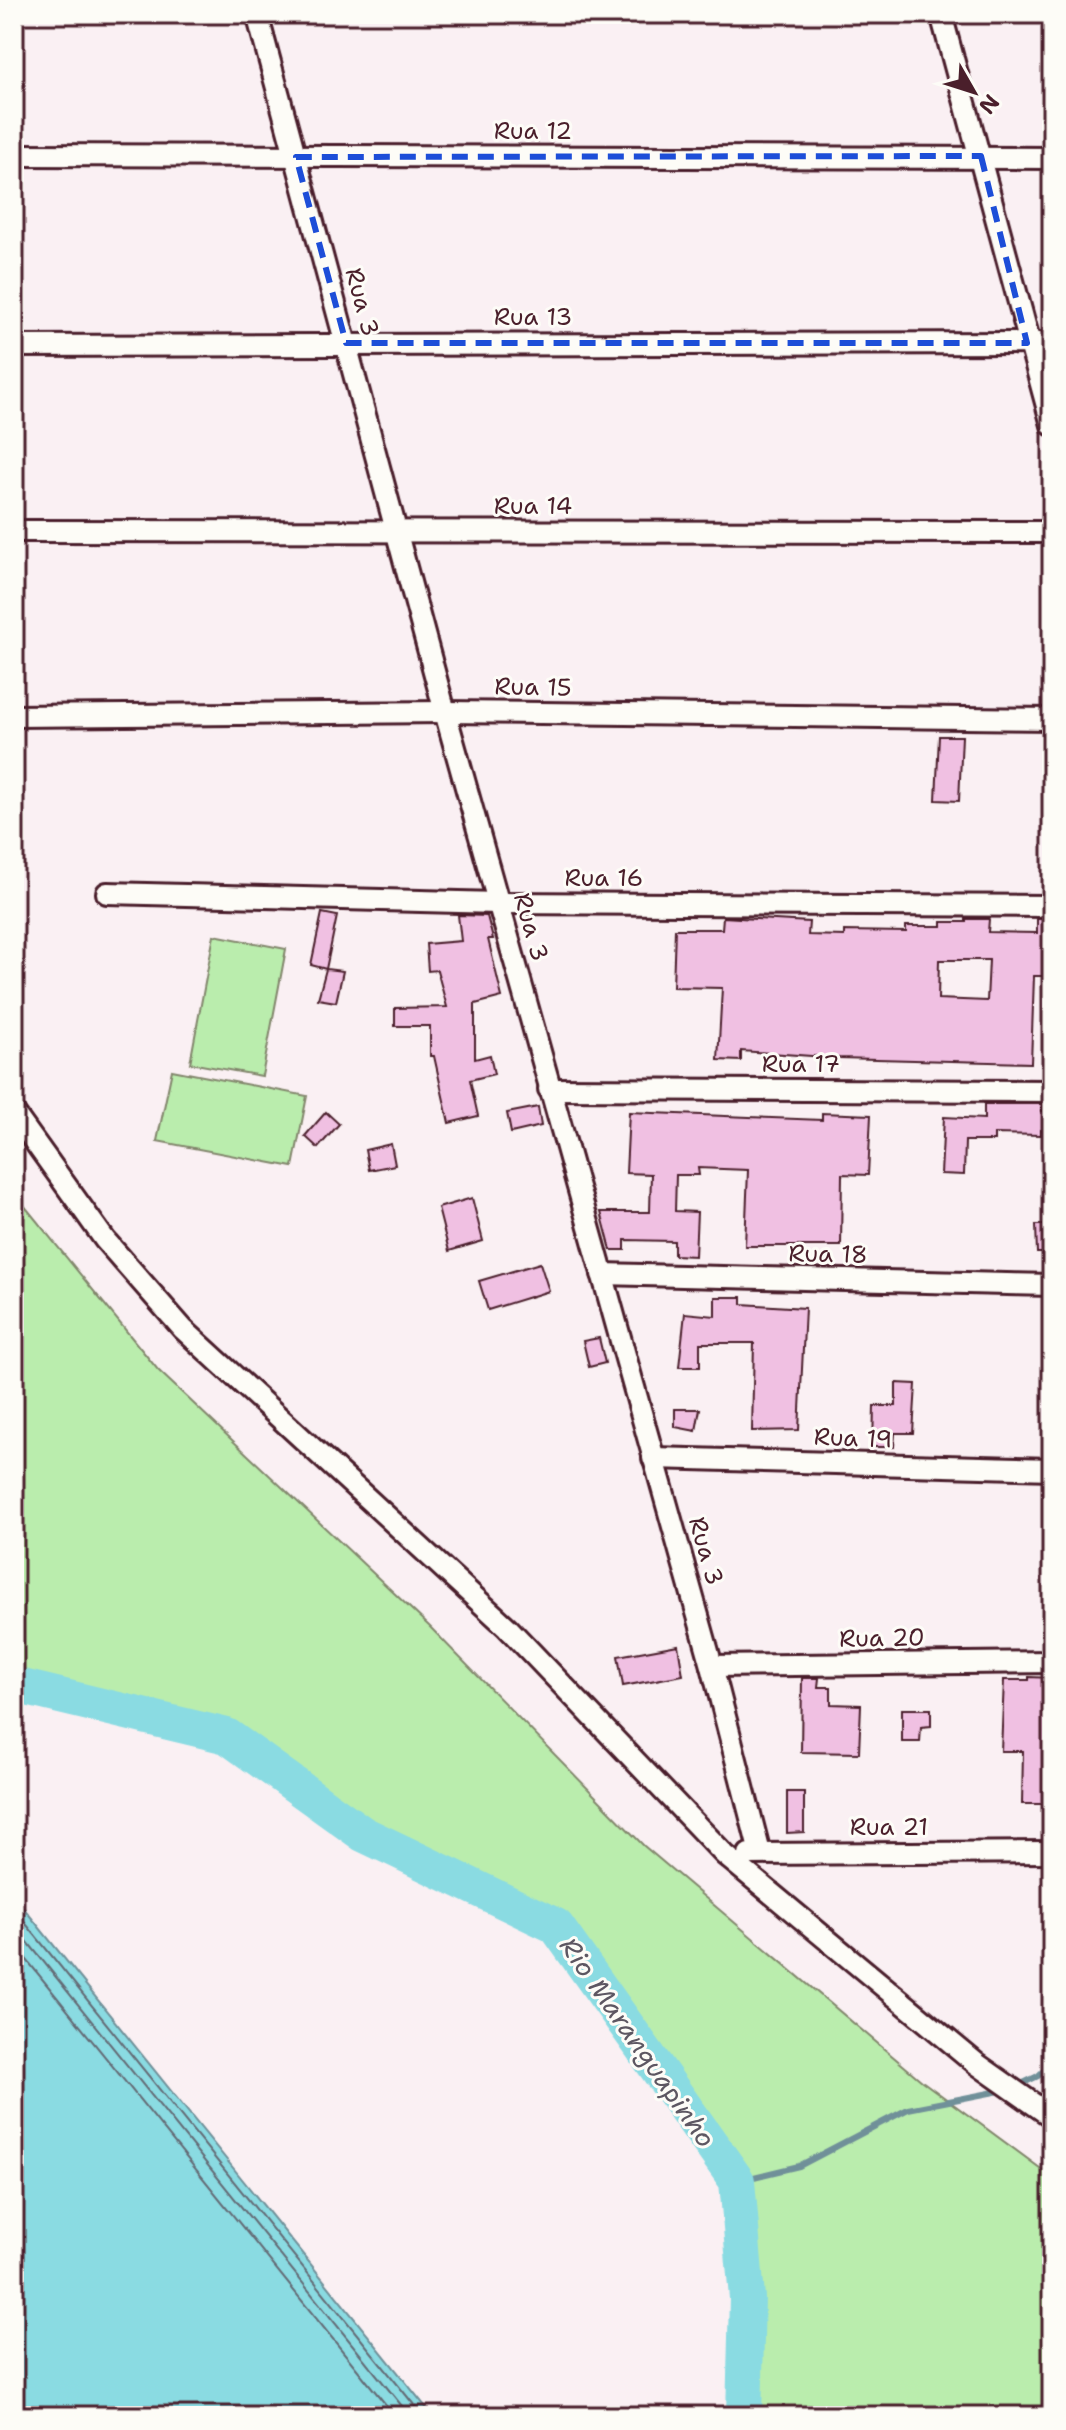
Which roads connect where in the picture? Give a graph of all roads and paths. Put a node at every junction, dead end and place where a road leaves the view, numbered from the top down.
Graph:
1 (257, 14) edge
2 (941, 14) edge
3 (14, 155) edge
4 (981, 156) junction
5 (296, 157) junction
6 (1052, 158) edge
7 (346, 343) junction
8 (1027, 343) junction
9 (1052, 343) edge
10 (14, 346) edge
11 (1052, 425) edge
12 (14, 531) edge
13 (396, 532) junction
14 (1052, 532) edge
15 (445, 712) junction
16 (14, 716) edge
17 (1052, 719) edge
18 (107, 893) dead end
19 (498, 903) junction
20 (1052, 906) edge
21 (549, 1089) junction
22 (1052, 1091) edge
23 (14, 1113) edge
24 (602, 1274) junction
25 (1052, 1285) edge
26 (653, 1458) junction
27 (1052, 1469) edge
28 (1052, 1662) edge
29 (712, 1666) junction
30 (1052, 1852) edge
31 (760, 1853) junction
32 (725, 1855) junction
33 (1052, 2117) edge

1 - 5 street, Rua 3
2 - 4 street
3 - 5 street, Rua 12
4 - 5 street, Rua 12
4 - 6 street, Rua 12
4 - 8 street
5 - 7 street, Rua 3
7 - 8 street, Rua 13
7 - 10 street, Rua 13
7 - 13 street, Rua 3
8 - 9 street, Rua 13
8 - 11 street
12 - 13 street, Rua 14
13 - 14 street, Rua 14
13 - 15 street, Rua 3
15 - 16 street, Rua 15
15 - 17 street, Rua 15
15 - 19 street, Rua 3
18 - 19 street, Rua 16
19 - 20 street, Rua 16
19 - 21 street, Rua 3
21 - 22 street, Rua 17
21 - 24 street, Rua 3
23 - 32 street
24 - 25 street, Rua 18
24 - 26 street, Rua 3
26 - 27 street, Rua 19
26 - 29 street, Rua 3
28 - 29 street, Rua 20
29 - 31 street, Rua 3
30 - 31 street, Rua 21
31 - 32 street, Rua 21
32 - 33 street

